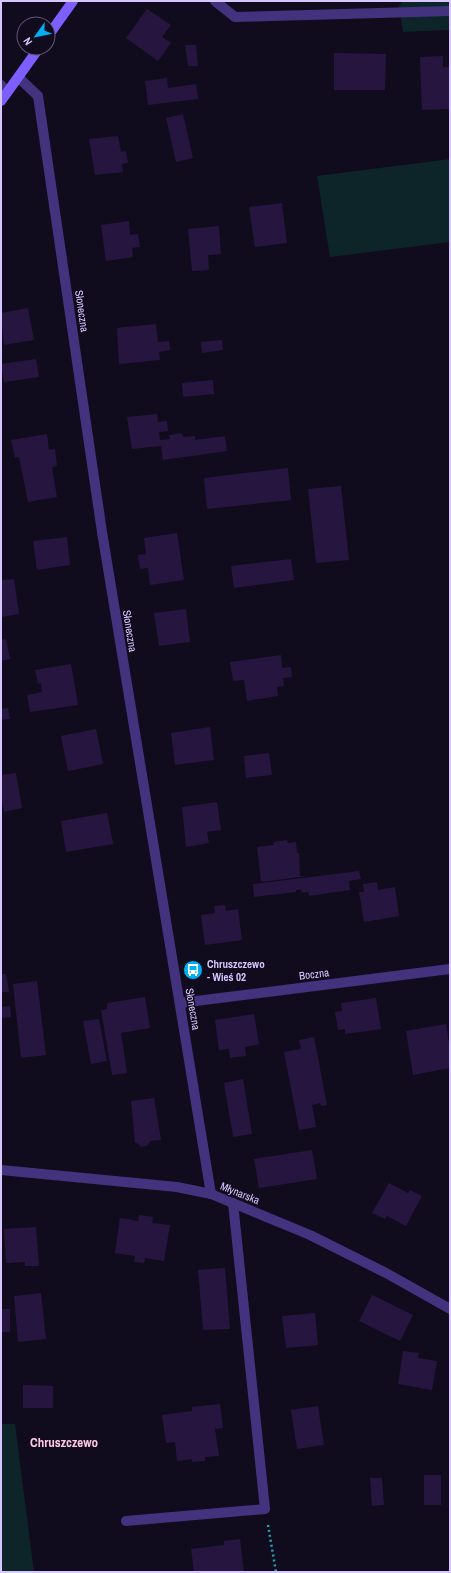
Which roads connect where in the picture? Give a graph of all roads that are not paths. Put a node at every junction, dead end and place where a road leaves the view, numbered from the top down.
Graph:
1 (73, 1) edge
2 (215, 1) edge
3 (450, 11) edge
4 (56, 25) edge
5 (33, 56) edge
6 (18, 78) junction
7 (4, 89) edge
8 (1, 101) edge
9 (450, 969) edge
10 (180, 1003) junction
11 (1, 1170) edge
12 (211, 1194) junction
13 (233, 1203) junction
14 (450, 1309) edge
15 (126, 1521) dead end

1 - 4 main road
2 - 3 street
5 - 6 main road
6 - 7 main road
6 - 10 street, Słoneczna
7 - 8 main road
9 - 10 street, Boczna
10 - 12 street, Słoneczna
11 - 12 street, Młynarska
12 - 13 street, Młynarska
13 - 14 street, Młynarska
13 - 15 street

